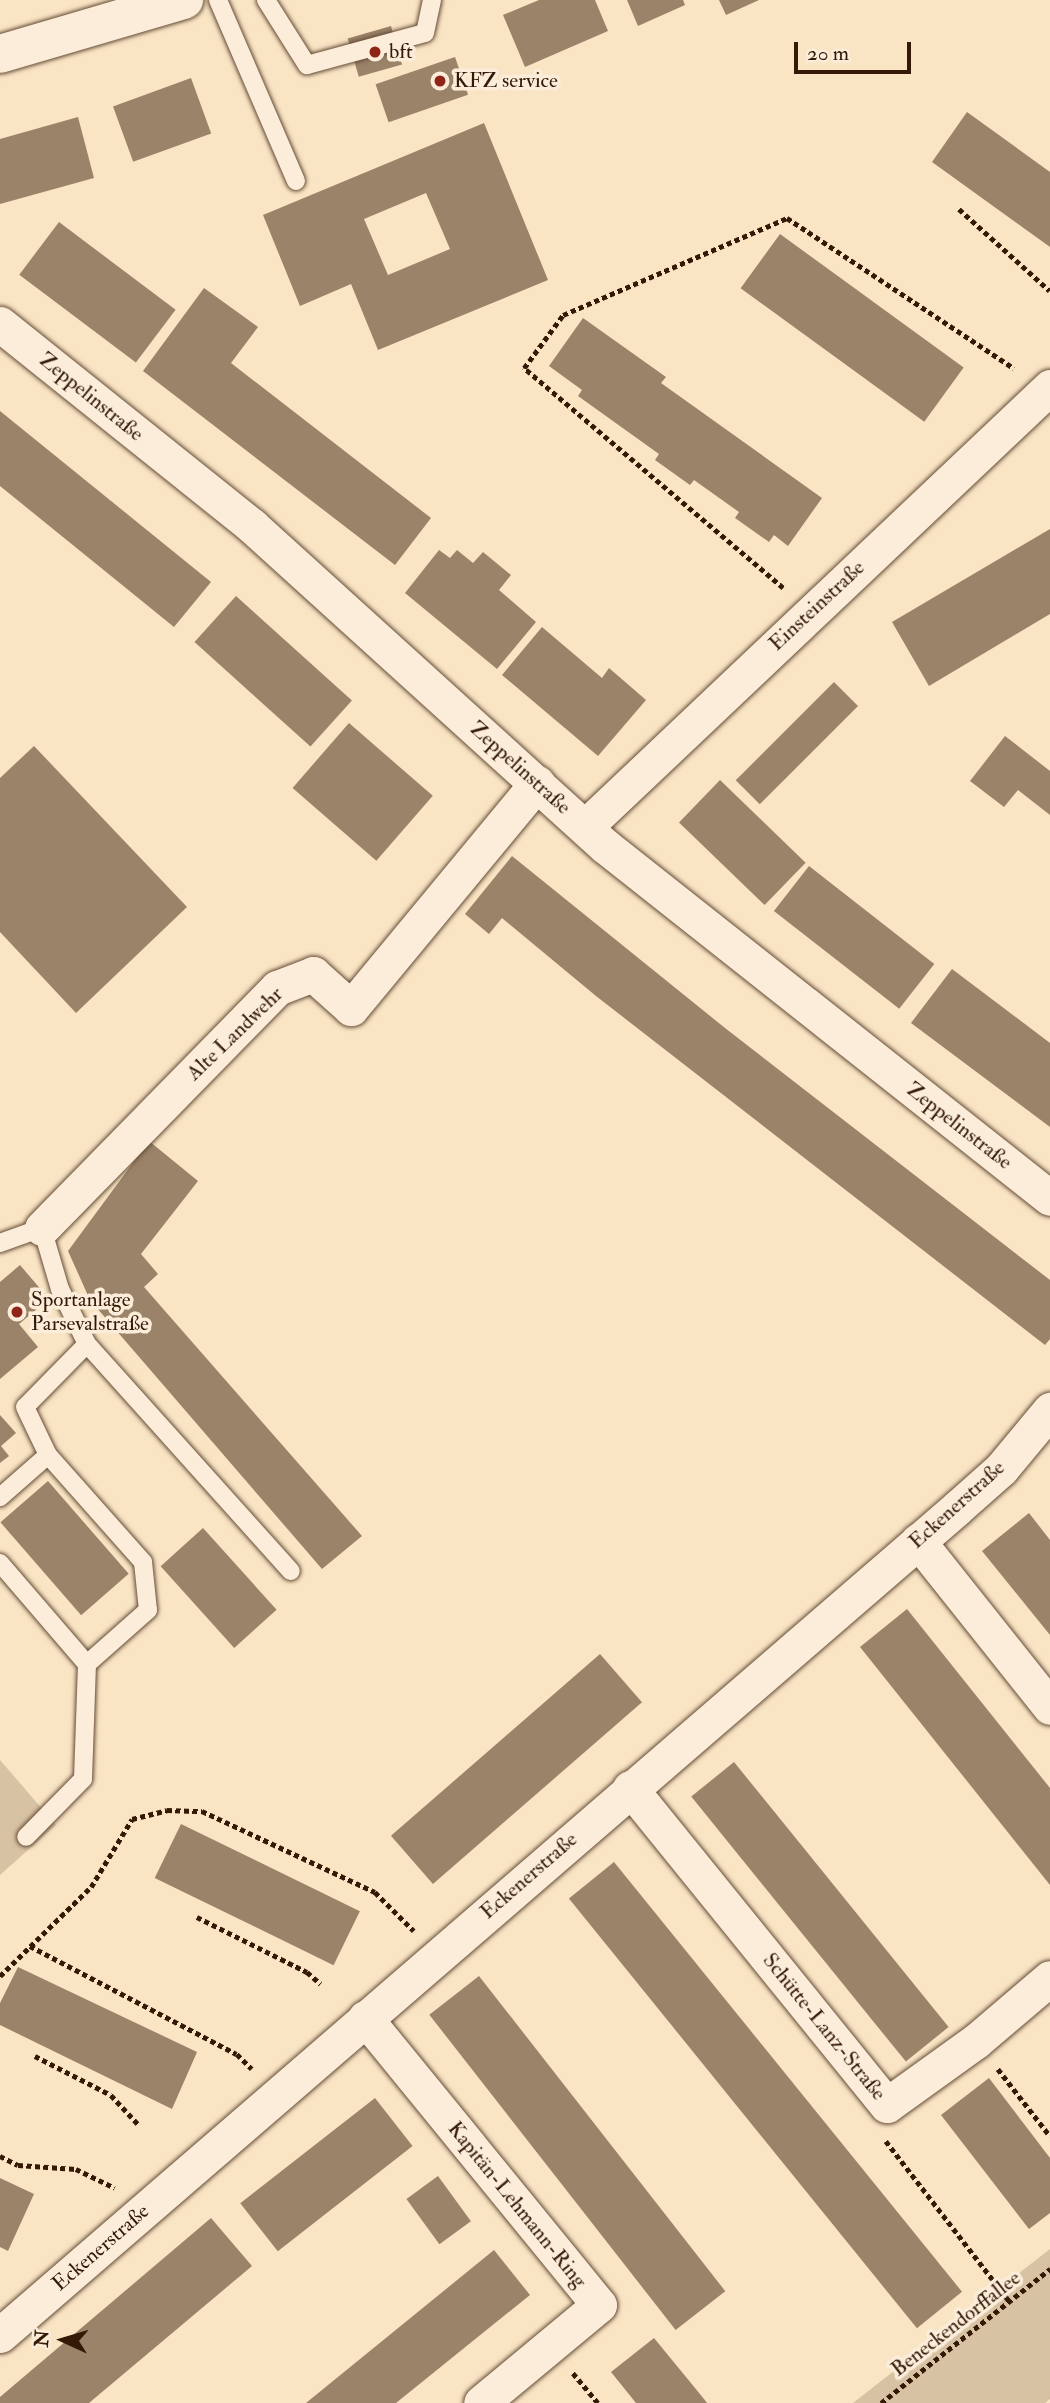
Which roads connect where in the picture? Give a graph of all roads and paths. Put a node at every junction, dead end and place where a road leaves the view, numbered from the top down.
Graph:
1 (184, 0) edge
2 (218, 0) edge
3 (266, 0) edge
4 (432, 0) edge
5 (0, 54) edge
6 (296, 181) dead end
7 (959, 209) dead end
8 (1050, 291) edge
9 (0, 324) edge
10 (1049, 388) edge
11 (811, 612) junction
12 (537, 783) junction
13 (584, 827) junction
14 (1050, 1198) edge
15 (42, 1228) junction
16 (0, 1243) edge
17 (87, 1344) junction
18 (1050, 1410) edge
19 (48, 1455) junction
20 (0, 1497) edge
21 (918, 1541) junction
22 (0, 1563) edge
23 (291, 1571) dead end
24 (87, 1664) junction
25 (1050, 1707) edge
26 (630, 1788) junction
27 (26, 1837) dead end
28 (197, 1917) dead end
29 (30, 1946) junction
30 (438, 1955) junction
31 (0, 1976) edge
32 (1050, 1978) edge
33 (321, 1984) dead end
34 (365, 2018) junction
35 (976, 2041) junction
36 (35, 2056) dead end
37 (278, 2094) junction
38 (887, 2105) junction
39 (138, 2124) dead end
40 (1050, 2136) edge
41 (0, 2156) edge
42 (151, 2204) junction
43 (1050, 2269) edge
44 (1009, 2301) junction
45 (0, 2335) edge
46 (481, 2403) edge
47 (881, 2403) edge

1 - 5 main road
2 - 6 lane
3 - 4 lane
7 - 8 path
9 - 12 street, Zeppelinstraße
10 - 11 street, Einsteinstraße
10 - 11 path
11 - 13 street, Einsteinstraße
12 - 13 street, Zeppelinstraße
12 - 15 street, Alte Landwehr
13 - 14 street, Zeppelinstraße
15 - 16 lane
15 - 17 lane
17 - 19 lane
17 - 23 lane
18 - 21 street, Eckenerstraße
19 - 20 lane
19 - 24 lane
21 - 25 street
21 - 26 street, Eckenerstraße
22 - 24 lane
24 - 27 lane
26 - 30 street, Eckenerstraße
26 - 38 street, Schütte-Lanz-Straße
28 - 33 path
29 - 30 path
29 - 31 path
29 - 37 path
30 - 34 street, Eckenerstraße
32 - 35 street, Schütte-Lanz-Straße
34 - 37 street, Eckenerstraße
34 - 46 street, Kapitän-Lehmann-Ring
35 - 38 street, Schütte-Lanz-Straße
35 - 40 path
36 - 39 path
37 - 42 street, Eckenerstraße
38 - 44 path
41 - 42 path
42 - 45 street, Eckenerstraße
43 - 44 path, Beneckendorffallee
44 - 47 path, Beneckendorffallee

